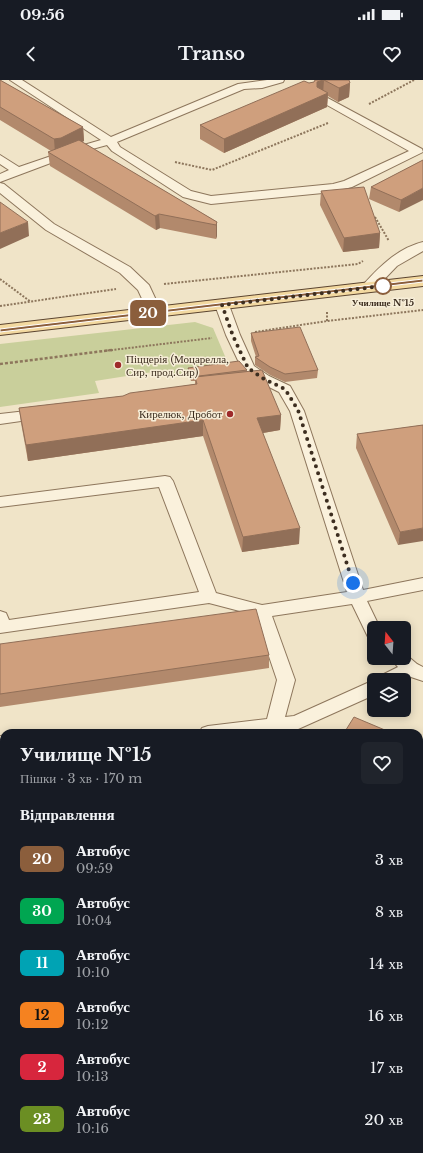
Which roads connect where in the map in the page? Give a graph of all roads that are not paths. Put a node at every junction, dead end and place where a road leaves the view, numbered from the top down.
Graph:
1 (15, 80) edge
2 (230, 80) edge
3 (284, 81) edge
4 (242, 86) junction
5 (322, 98) edge
6 (110, 141) junction
7 (74, 151) edge
8 (60, 156) edge
9 (0, 159) edge
10 (18, 171) junction
11 (0, 178) edge
12 (0, 187) edge
13 (423, 246) edge
14 (423, 281) edge
15 (368, 288) junction
16 (222, 305) junction
17 (155, 312) junction
18 (0, 330) edge
19 (264, 379) junction
20 (240, 381) edge
21 (54, 413) edge
22 (0, 419) edge
23 (0, 502) edge
24 (423, 584) edge
25 (357, 597) junction
26 (209, 598) junction
27 (262, 612) junction
28 (0, 617) edge
29 (368, 621) edge
30 (411, 667) edge
31 (400, 673) edge
32 (367, 690) edge
33 (271, 729) edge
34 (275, 729) edge

1 - 6 lane
2 - 4 lane
3 - 4 lane
4 - 6 lane
5 - 6 lane
6 - 7 lane
8 - 10 lane
9 - 10 lane
10 - 11 lane
12 - 17 lane
13 - 15 lane
14 - 15 main road
15 - 16 main road
16 - 17 main road
16 - 19 lane
17 - 18 main road
19 - 20 lane
19 - 25 lane
21 - 22 lane
23 - 26 lane
24 - 25 lane
25 - 27 lane
25 - 29 lane
26 - 27 lane
26 - 28 lane
27 - 33 lane
30 - 31 lane
32 - 34 lane

